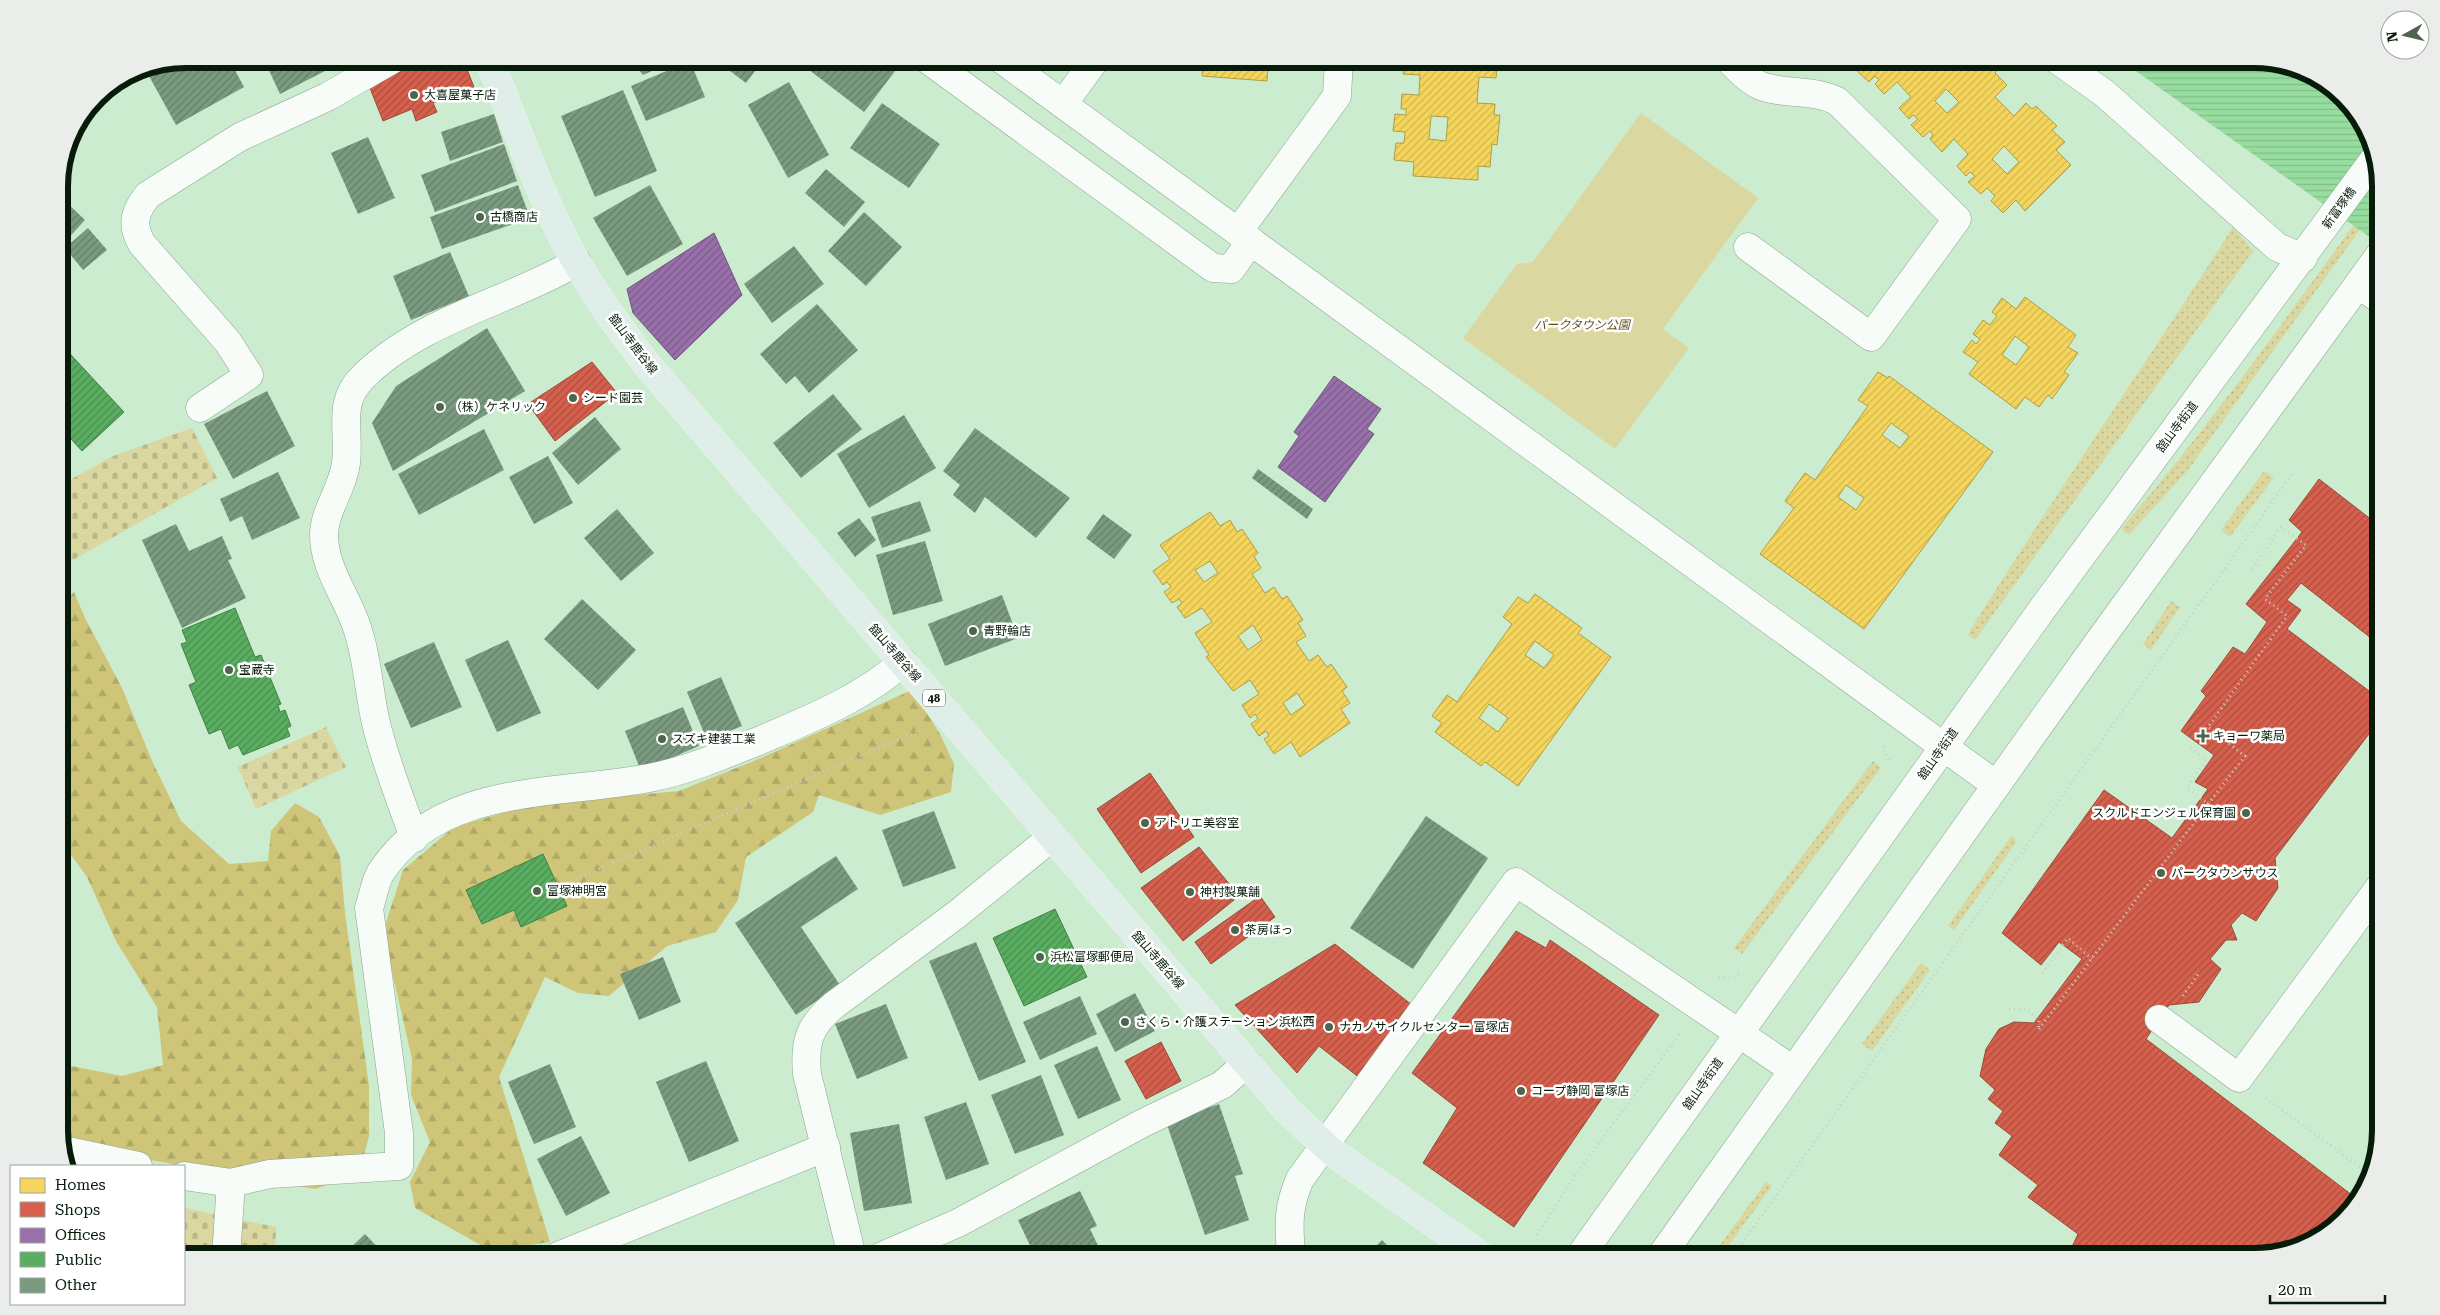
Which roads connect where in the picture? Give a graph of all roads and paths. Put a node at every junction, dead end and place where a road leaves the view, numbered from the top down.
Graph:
1 (379, 67) edge
2 (492, 67) edge
3 (938, 67) edge
4 (1012, 67) edge
5 (1090, 67) edge
6 (1339, 67) edge
7 (1736, 67) edge
8 (2067, 67) edge
9 (1063, 104) junction
10 (2370, 163) edge
11 (1244, 236) junction
12 (1748, 247) dead end
13 (2303, 258) junction
14 (577, 262) junction
15 (2370, 293) edge
16 (200, 408) dead end
17 (2293, 473) dead end
18 (2250, 571) dead end
19 (903, 662) junction
20 (944, 711) junction
21 (1943, 747) junction
22 (2191, 748) dead end
23 (1996, 785) junction
24 (2208, 804) junction
25 (1052, 837) junction
26 (414, 838) junction
27 (571, 881) dead end
28 (2372, 897) edge
29 (2092, 959) junction
30 (2042, 973) dead end
31 (2198, 974) dead end
32 (1700, 1006) junction
33 (2009, 1009) dead end
34 (2169, 1012) joint
35 (1740, 1032) junction
36 (1247, 1063) junction
37 (1794, 1070) junction
38 (2239, 1078) junction
39 (1325, 1146) junction
40 (826, 1147) junction
41 (70, 1151) edge
42 (133, 1165) edge
43 (2365, 1171) edge
44 (185, 1176) edge
45 (231, 1183) junction
46 (1537, 1235) dead end
47 (227, 1248) edge
48 (578, 1248) edge
49 (850, 1248) edge
50 (900, 1248) edge
51 (1290, 1248) edge
52 (1470, 1248) edge
53 (1586, 1248) edge
54 (1667, 1248) edge
55 (1739, 1248) edge

1 - 16 street
2 - 14 main road, 舘山寺鹿谷線 / 48
3 - 11 street
4 - 9 street
5 - 9 street
6 - 11 street
7 - 12 street
8 - 13 street
9 - 11 street
10 - 13 street, 新富塚橋
11 - 21 street
13 - 21 street, 舘山寺街道
14 - 19 main road, 舘山寺鹿谷線 / 48
14 - 26 street
15 - 23 street
17 - 55 path
18 - 24 path
19 - 20 main road, 舘山寺鹿谷線 / 48
19 - 26 street
20 - 25 main road, 舘山寺鹿谷線 / 48
20 - 27 path
21 - 23 street
21 - 35 street, 舘山寺街道
22 - 24 path
23 - 37 street
24 - 29 path
25 - 36 main road, 舘山寺鹿谷線 / 48
25 - 40 street
26 - 45 street
28 - 38 street
29 - 30 path
29 - 33 path
31 - 34 path
32 - 35 street
32 - 39 street
32 - 46 path
34 - 38 street
35 - 37 street
35 - 53 street, 舘山寺街道
36 - 39 main road, 舘山寺鹿谷線 / 48
36 - 50 street
37 - 54 street
38 - 43 path
39 - 51 street
39 - 52 main road, 舘山寺鹿谷線 / 48
40 - 48 street
40 - 49 street
41 - 42 street
44 - 45 street
45 - 47 street

